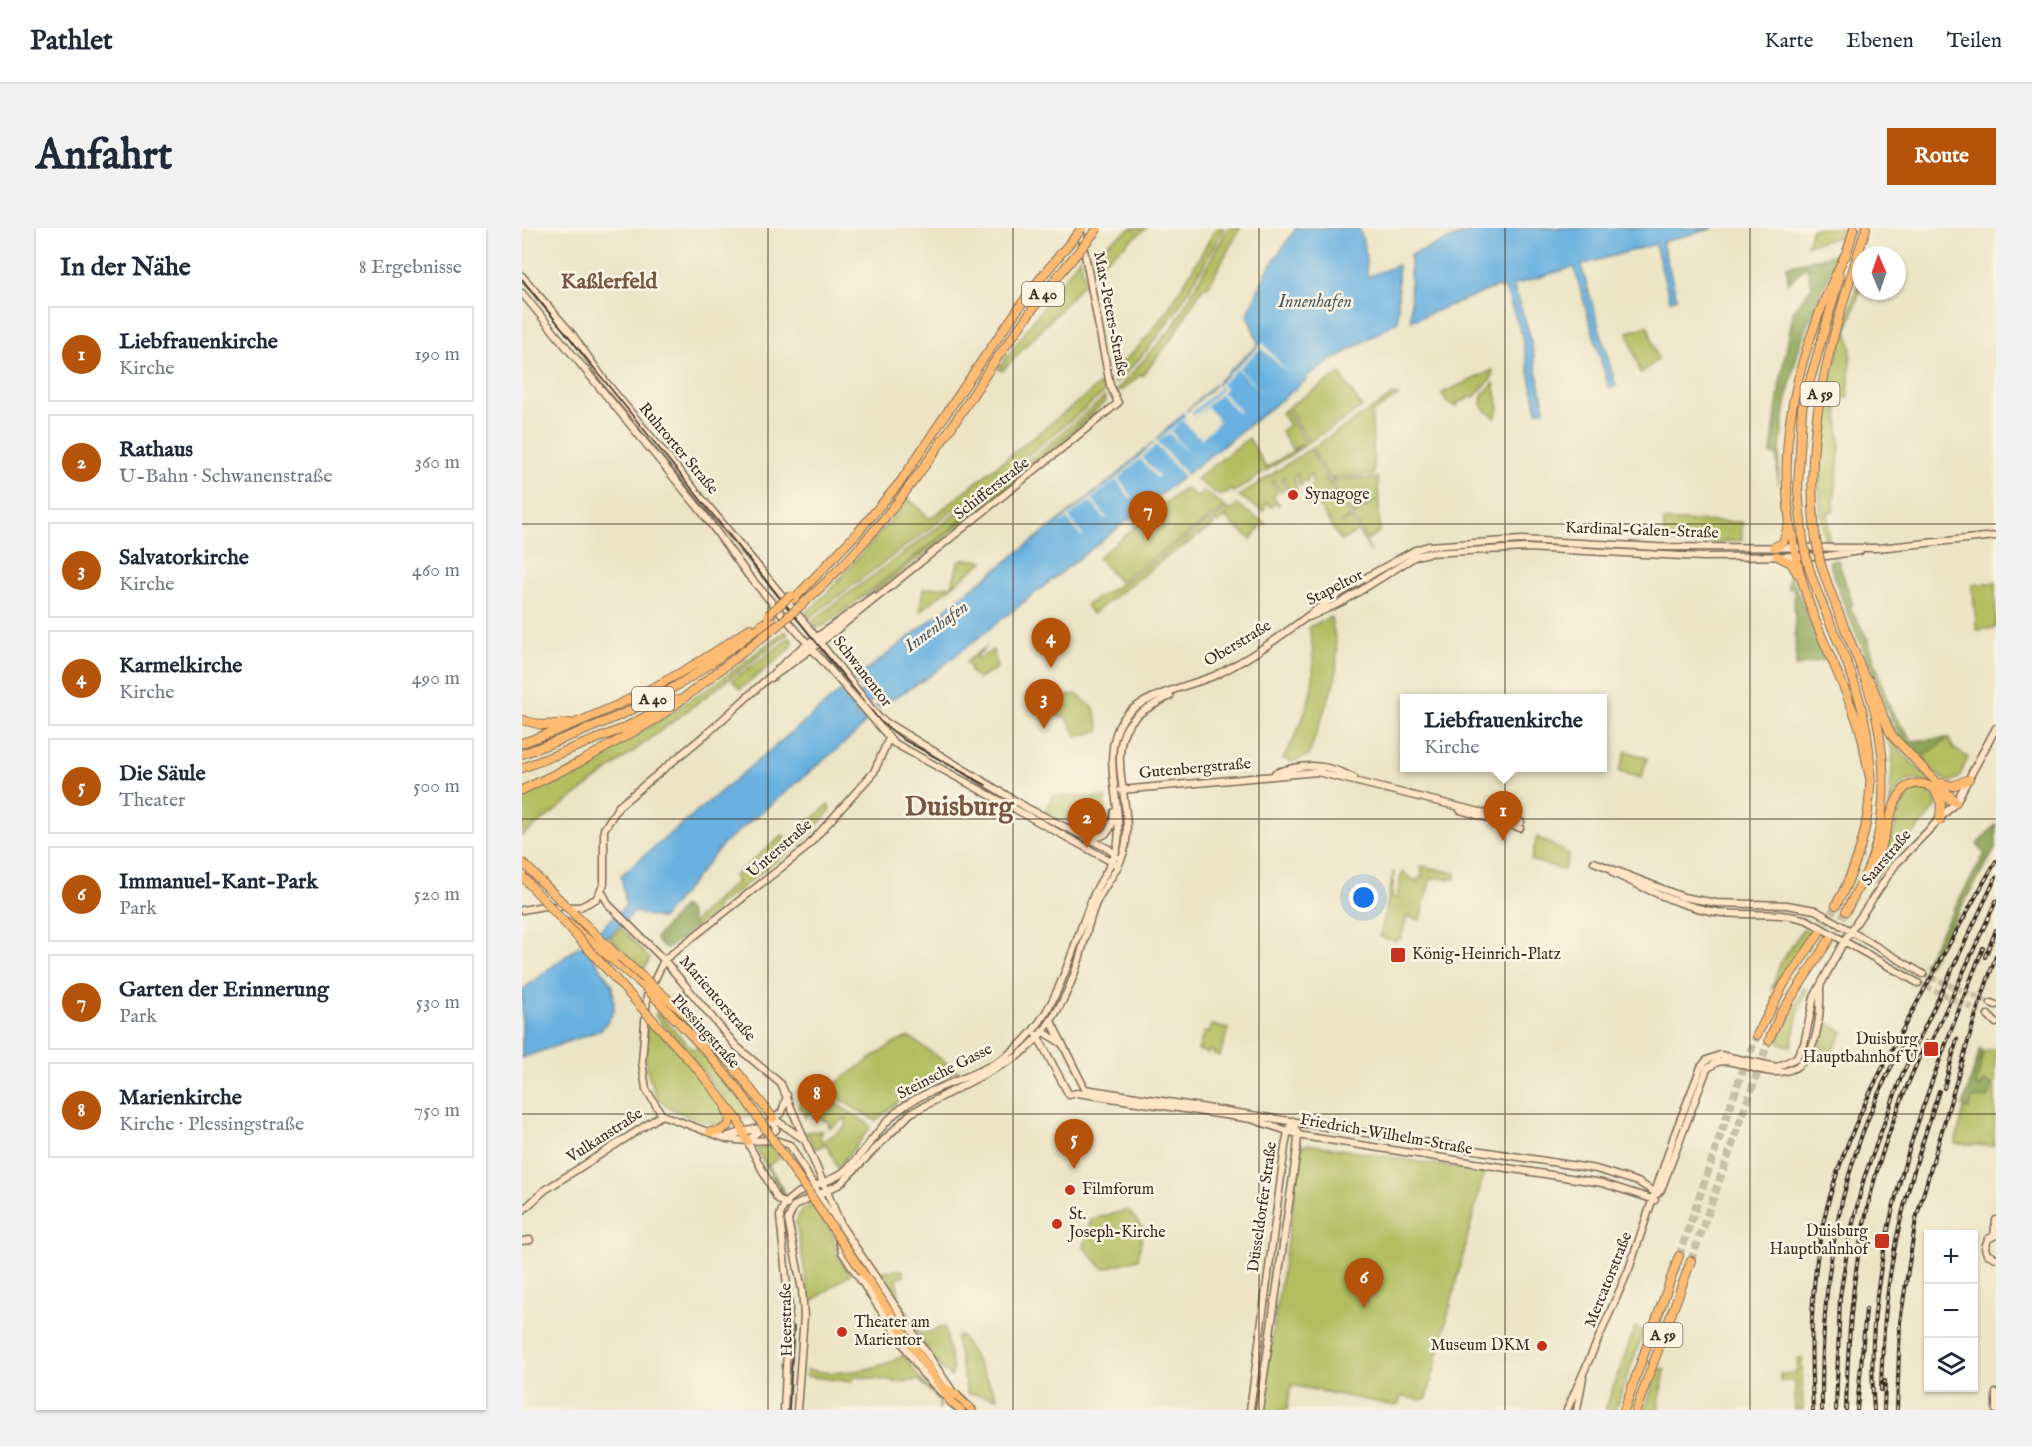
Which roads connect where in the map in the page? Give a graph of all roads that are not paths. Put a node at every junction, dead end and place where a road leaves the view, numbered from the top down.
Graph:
1 (1081, 228) edge
2 (1098, 228) edge
3 (1854, 228) edge
4 (1866, 228) edge
5 (1847, 251) junction
6 (522, 276) edge
7 (534, 287) junction
8 (524, 295) edge
9 (1118, 403) joint
10 (1789, 522) junction
11 (1996, 536) edge
12 (1774, 547) junction
13 (1796, 552) junction
14 (1415, 553) junction
15 (1777, 556) junction
16 (1803, 585) junction
17 (770, 617) junction
18 (1307, 618) joint
19 (819, 640) junction
20 (809, 647) junction
21 (1862, 670) junction
22 (710, 680) junction
23 (848, 685) junction
24 (1181, 689) junction
25 (872, 714) junction
26 (1135, 717) joint
27 (522, 720) edge
28 (583, 721) junction
29 (1996, 728) edge
30 (889, 738) junction
31 (522, 743) edge
32 (522, 754) edge
33 (522, 768) edge
34 (1269, 776) junction
35 (1935, 779) junction
36 (1969, 779) junction
37 (1358, 781) junction
38 (1871, 781) junction
39 (1919, 783) junction
40 (1124, 789) junction
41 (522, 790) edge
42 (1114, 790) junction
43 (1009, 795) junction
44 (989, 796) junction
45 (1956, 802) junction
46 (1115, 804) junction
47 (1940, 820) junction
48 (1520, 825) dead end
49 (1082, 836) junction
50 (1115, 854) junction
51 (522, 862) edge
52 (1111, 863) junction
53 (1120, 863) junction
54 (1869, 865) junction
55 (522, 877) edge
56 (602, 892) junction
57 (1836, 905) tunnel mouth
58 (522, 910) edge
59 (1846, 911) tunnel mouth
60 (558, 914) junction
61 (1850, 931) junction
62 (1819, 934) tunnel mouth
63 (1829, 940) tunnel mouth
64 (1844, 941) junction
65 (620, 957) junction
66 (664, 960) junction
67 (1923, 974) tunnel mouth
68 (1918, 983) tunnel mouth
69 (644, 986) junction
70 (1821, 986) junction
71 (1996, 1018) edge
72 (1051, 1021) junction
73 (1996, 1023) edge
74 (1035, 1029) junction
75 (1043, 1032) junction
76 (1757, 1035) tunnel mouth
77 (1038, 1038) junction
78 (1769, 1040) tunnel mouth
79 (1062, 1043) junction
80 (1777, 1069) junction
81 (1083, 1088) junction
82 (716, 1092) junction
83 (787, 1094) junction
84 (1077, 1094) junction
85 (662, 1115) junction
86 (773, 1118) junction
87 (1293, 1121) junction
88 (762, 1127) junction
89 (1288, 1131) junction
90 (710, 1132) junction
91 (744, 1133) junction
92 (1298, 1135) junction
93 (775, 1140) junction
94 (804, 1140) junction
95 (747, 1141) junction
96 (757, 1142) junction
97 (1660, 1175) junction
98 (824, 1182) junction
99 (1638, 1182) junction
100 (814, 1186) junction
101 (828, 1192) junction
102 (819, 1195) junction
103 (1656, 1197) junction
104 (784, 1204) junction
105 (794, 1206) junction
106 (522, 1211) edge
107 (1996, 1220) edge
108 (1995, 1235) edge
109 (530, 1240) dead end
110 (522, 1241) edge
111 (1679, 1256) tunnel mouth
112 (1996, 1259) edge
113 (1691, 1260) tunnel mouth
114 (1583, 1376) junction
115 (1996, 1394) edge
116 (953, 1398) junction
117 (1995, 1409) edge
118 (784, 1410) edge
119 (797, 1410) edge
120 (961, 1410) edge
121 (972, 1410) edge
122 (1250, 1410) edge
123 (1259, 1410) edge
124 (1567, 1410) edge
125 (1577, 1410) edge
126 (1624, 1410) edge
127 (1636, 1410) edge

1 - 9 main road, Max-Peters-Straße
1 - 17 highway, A 40, bridge
2 - 22 highway, A 40, bridge
3 - 5 highway, A 59
4 - 21 highway, A 59, bridge
5 - 10 highway
5 - 38 highway, A 59, bridge
6 - 7 main road, Ruhrorter Straße
7 - 8 main road
7 - 19 main road, Ruhrorter Straße
8 - 20 main road, Ruhrorter Straße
9 - 19 main road, Schifferstraße
10 - 12 highway
10 - 13 highway
11 - 13 main road, Kardinal-Galen-Straße
12 - 13 main road, Kardinal-Galen-Straße
12 - 14 main road, Kardinal-Galen-Straße
13 - 15 main road, Kardinal-Galen-Straße
13 - 16 highway
14 - 15 main road, Kardinal-Galen-Straße
14 - 18 main road, Stapeltor
15 - 16 highway
16 - 38 highway
17 - 28 highway
17 - 32 highway, A 40
18 - 24 main road, Oberstraße
19 - 20 main road, Schifferstraße
19 - 23 main road, Schwanentor
20 - 23 main road, Schwanentor
20 - 56 main road, Schifferstraße
21 - 35 highway
21 - 54 highway, A 59
22 - 33 highway, A 40
22 - 41 highway
23 - 25 main road, Schwanentor
24 - 26 main road, Oberstraße
24 - 42 main road, Oberstraße
25 - 30 main road, Schwanentor
25 - 43 main road, Schwanentor
26 - 40 main road, Steinsche Gasse
27 - 28 highway
28 - 31 highway
29 - 36 main road, Saarstraße
30 - 44 main road, Schwanentor
30 - 66 main road, Unterstraße
34 - 37 main road, Gutenbergstraße
34 - 37 main road, Gutenbergstraße
34 - 40 main road, Gutenbergstraße
35 - 36 highway
35 - 45 highway
36 - 45 main road, Saarstraße
37 - 48 main road
38 - 57 highway, A 59
39 - 45 highway
39 - 47 highway
39 - 54 highway
40 - 42 main road, Gutenbergstraße
40 - 53 main road, Steinsche Gasse
42 - 46 main road
43 - 44 main road
43 - 49 main road, Schwanentor
44 - 52 main road, Schwanentor
45 - 47 main road, Saarstraße
46 - 49 main road
46 - 50 main road, Steinsche Gasse
47 - 61 main road, Saarstraße
49 - 50 main road, Schwanentor
50 - 52 main road, Steinsche Gasse
50 - 53 main road
51 - 65 highway, bridge
52 - 53 main road
52 - 74 main road, Steinsche Gasse
53 - 72 main road, Steinsche Gasse
54 - 59 highway, A 59
55 - 60 highway, Plessingstraße, bridge
56 - 58 main road
56 - 66 main road, Marientorstraße
60 - 69 highway, Plessingstraße, bridge
60 - 82 highway, bridge
61 - 64 main road, Saarstraße
61 - 64 main road
61 - 67 main road
62 - 76 highway
63 - 78 highway
64 - 68 main road
64 - 70 main road, Saarstraße
65 - 69 highway, bridge
65 - 86 highway, bridge
66 - 83 main road, Marientorstraße
66 - 85 main road
69 - 116 highway, Plessingstraße, bridge
70 - 80 main road, Saarstraße
70 - 80 main road, Saarstraße
71 - 73 main road
72 - 75 main road, Steinsche Gasse
72 - 79 main road
74 - 75 main road
74 - 77 main road
74 - 98 main road, Steinsche Gasse
75 - 77 main road, Steinsche Gasse
75 - 79 main road
77 - 84 main road
77 - 101 main road, Steinsche Gasse
79 - 81 main road
80 - 97 main road, Mercatorstraße
80 - 103 main road, Mercatorstraße
81 - 84 main road
81 - 87 main road, Friedrich-Wilhelm-Straße
82 - 90 highway
82 - 91 highway
83 - 86 main road
83 - 94 main road
84 - 89 main road, Friedrich-Wilhelm-Straße
85 - 90 main road, Vulkanstraße
85 - 106 main road, Vulkanstraße
86 - 88 main road
86 - 93 main road
86 - 94 main road
86 - 96 main road
87 - 89 main road, Düsseldorfer Straße
87 - 92 main road, Düsseldorfer Straße
87 - 99 main road, Friedrich-Wilhelm-Straße
88 - 91 main road, Vulkanstraße
88 - 95 main road
89 - 92 main road, Friedrich-Wilhelm-Straße
89 - 122 main road, Düsseldorfer Straße
90 - 91 main road, Vulkanstraße
90 - 95 main road, Vulkanstraße
91 - 95 highway
92 - 103 main road, Friedrich-Wilhelm-Straße
92 - 123 main road, Düsseldorfer Straße
93 - 96 main road, Vulkanstraße
93 - 100 main road
94 - 98 main road
95 - 96 main road, Vulkanstraße
95 - 104 main road
97 - 99 main road
97 - 103 main road, Mercatorstraße
98 - 100 main road, Steinsche Gasse
98 - 101 main road
99 - 103 main road, Friedrich-Wilhelm-Straße
100 - 102 main road
100 - 104 main road, Steinsche Gasse
101 - 102 main road, Steinsche Gasse
101 - 116 main road
102 - 105 main road, Steinsche Gasse
102 - 116 main road
103 - 114 main road, Mercatorstraße
104 - 105 main road
104 - 118 main road, Heerstraße
105 - 119 main road, Heerstraße
107 - 108 main road
108 - 112 main road
109 - 110 main road
111 - 126 highway, A 59
113 - 127 highway, A 59
114 - 124 main road, Mercatorstraße
114 - 125 main road, Mercatorstraße
115 - 117 main road
116 - 120 main road
116 - 121 main road

